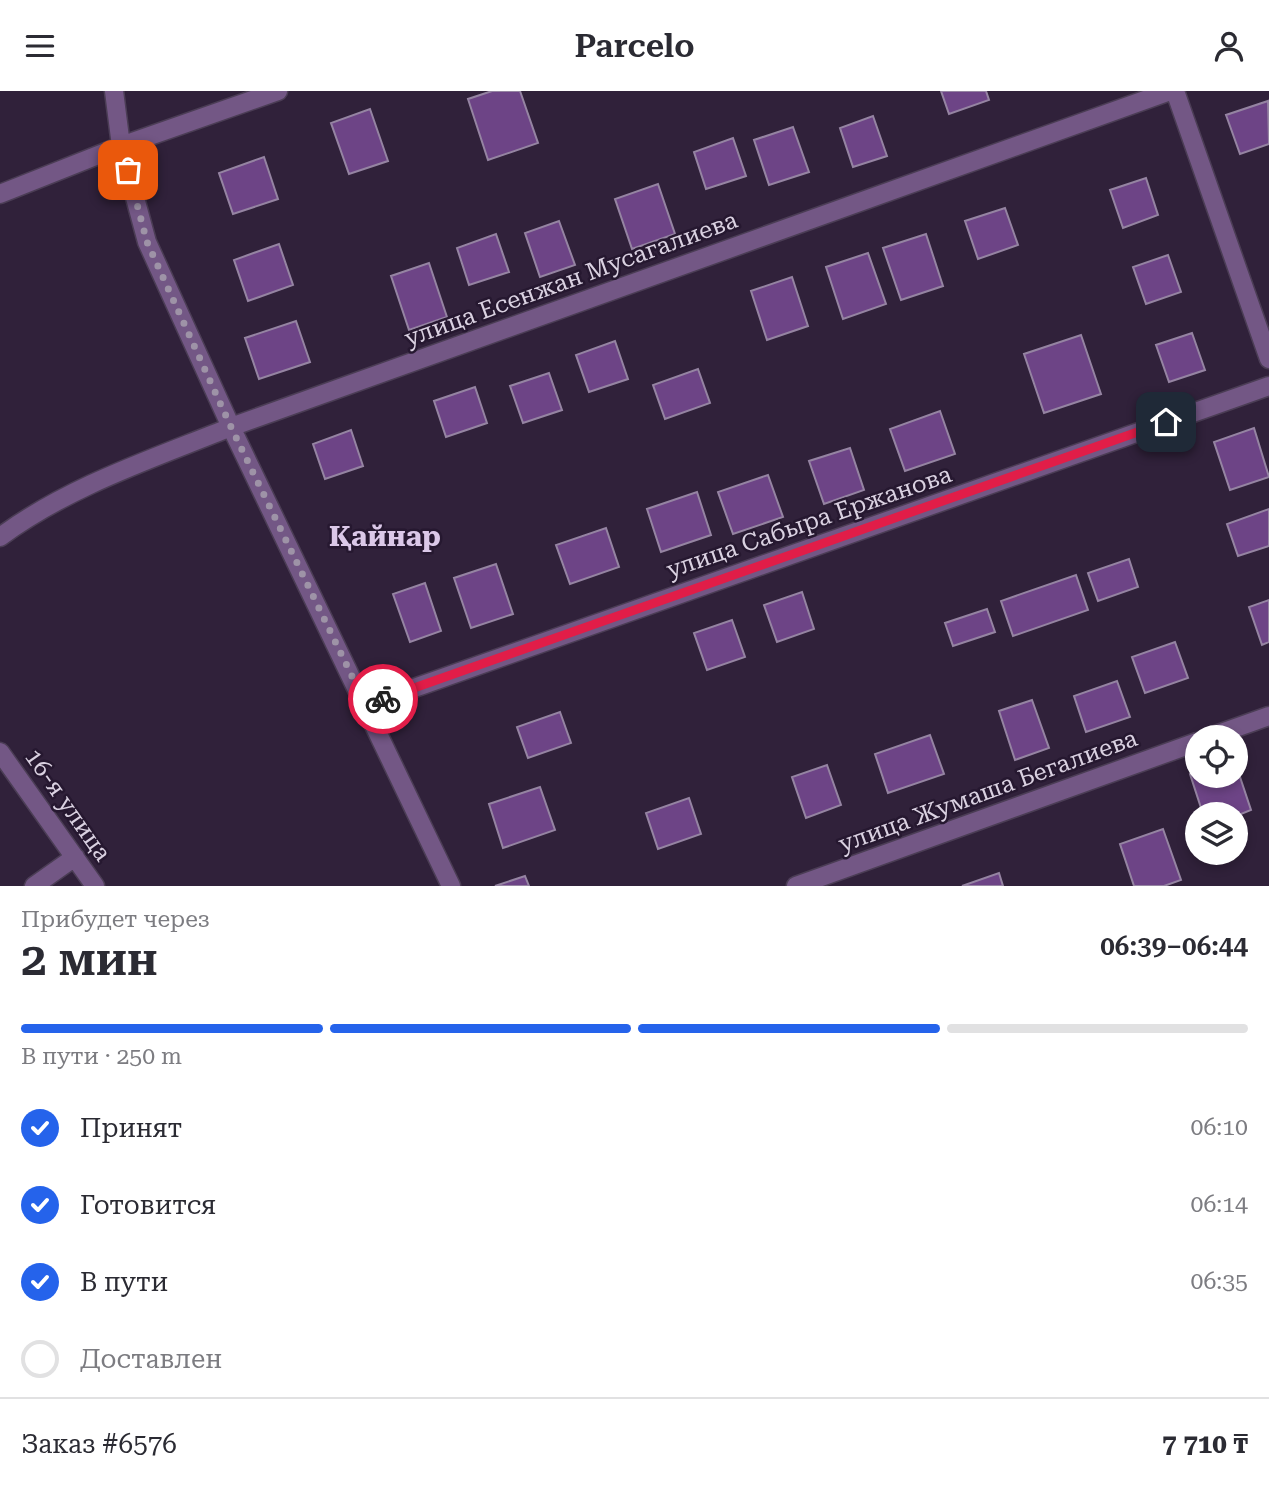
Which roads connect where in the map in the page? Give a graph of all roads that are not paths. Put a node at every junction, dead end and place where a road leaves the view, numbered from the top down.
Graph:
1 (114, 91) edge
2 (278, 91) edge
3 (1172, 91) edge
4 (121, 146) junction
5 (0, 194) edge
6 (1269, 359) edge
7 (1269, 386) edge
8 (231, 427) junction
9 (0, 537) edge
10 (366, 705) junction
11 (1269, 716) edge
12 (1244, 725) edge
13 (1185, 745) edge
14 (0, 752) edge
15 (75, 857) junction
16 (34, 886) edge
17 (95, 886) edge
18 (451, 886) edge
19 (796, 886) edge

1 - 4 street
2 - 4 street
3 - 6 street
3 - 8 street, улица Есенжан Мусагалиева
4 - 5 street
4 - 8 street
7 - 10 street, улица Сабыра Ержанова
8 - 9 street, улица Есенжан Мусагалиева
8 - 10 street
10 - 18 street
11 - 12 street
13 - 19 street, улица Жумаша Бегалиева
14 - 15 street, 16-я улица
15 - 16 street
15 - 17 street, 16-я улица

